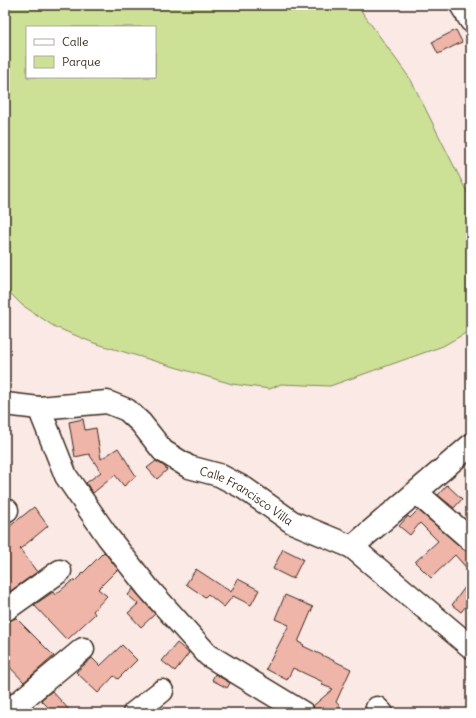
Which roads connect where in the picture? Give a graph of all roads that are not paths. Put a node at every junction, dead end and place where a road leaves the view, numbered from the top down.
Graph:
1 (462, 5) edge
2 (471, 21) edge
3 (5, 404) edge
4 (39, 408) junction
5 (471, 445) edge
6 (417, 493) junction
7 (471, 540) edge
8 (352, 547) junction
9 (60, 571) dead end
10 (5, 610) edge
11 (471, 647) edge
12 (83, 650) dead end
13 (162, 691) dead end
14 (6, 713) edge
15 (134, 713) edge
16 (303, 713) edge

1 - 2 street
3 - 4 street, Calle Francisco Villa
4 - 8 street, Calle Francisco Villa
4 - 16 street
5 - 6 street
6 - 7 street
6 - 8 street
8 - 11 street, Calle Francisco Villa
9 - 10 street
12 - 14 street
13 - 15 street

